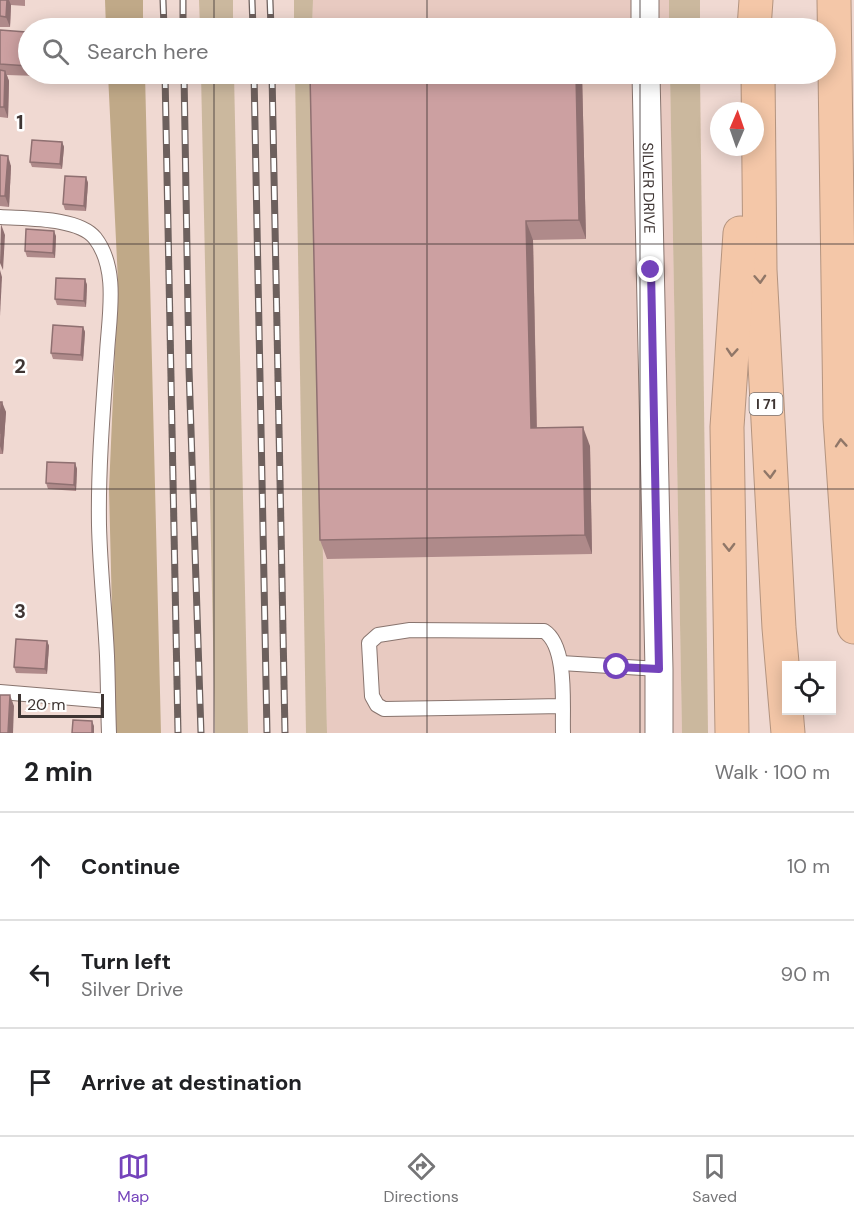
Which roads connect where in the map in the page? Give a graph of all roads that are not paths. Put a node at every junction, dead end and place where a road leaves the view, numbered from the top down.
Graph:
1 (645, 0) edge
2 (757, 0) edge
3 (834, 0) edge
4 (645, 18) edge
5 (756, 18) edge
6 (834, 18) edge
7 (646, 84) edge
8 (750, 84) edge
9 (758, 84) edge
10 (835, 84) edge
11 (749, 102) edge
12 (836, 150) junction
13 (745, 156) edge
14 (0, 217) edge
15 (854, 306) edge
16 (854, 627) edge
17 (561, 663) junction
18 (659, 669) junction
19 (0, 692) edge
20 (108, 701) junction
21 (562, 706) junction
22 (109, 733) edge
23 (563, 733) edge
24 (659, 733) edge
25 (732, 733) edge
26 (788, 733) edge

1 - 4 street
2 - 5 highway
3 - 6 highway
7 - 18 street, SILVER DRIVE
8 - 11 highway
9 -> 26 highway, I 71
10 - 12 highway
12 - 15 highway
16 -> 12 highway
13 -> 25 highway
14 - 20 lane
17 - 18 lane
17 - 21 lane
17 - 21 lane
18 - 24 street, SILVER DRIVE
19 - 20 lane
20 - 22 lane
21 - 23 lane

